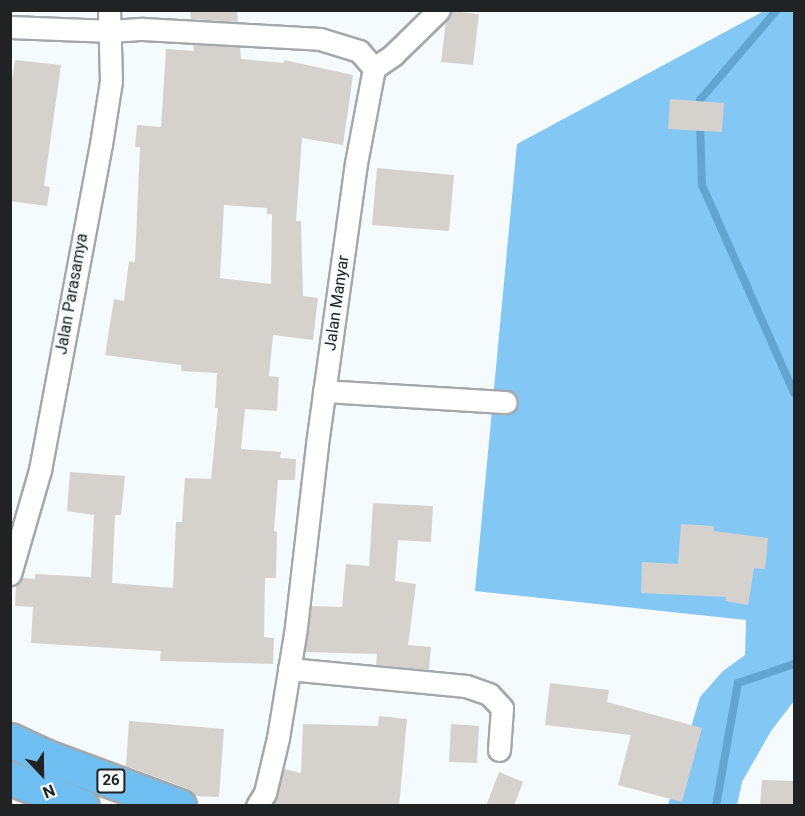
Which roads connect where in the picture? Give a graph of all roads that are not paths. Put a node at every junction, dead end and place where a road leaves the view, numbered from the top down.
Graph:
1 (439, 10) edge
2 (110, 21) edge
3 (10, 27) edge
4 (374, 68) junction
5 (324, 391) junction
6 (506, 402) dead end
7 (10, 574) edge
8 (289, 669) junction
9 (10, 740) edge
10 (499, 750) dead end
11 (10, 778) edge
12 (82, 806) edge
13 (179, 806) edge
14 (257, 806) edge

1 - 4 street
2 - 3 street
2 - 4 street
2 - 7 street, Jalan Parasamya
4 - 5 street, Jalan Manyar
5 - 6 street
5 - 8 street, Jalan Manyar
8 - 10 street
8 - 14 street, Jalan Manyar
9 - 13 highway, 26
11 - 12 highway, 26

